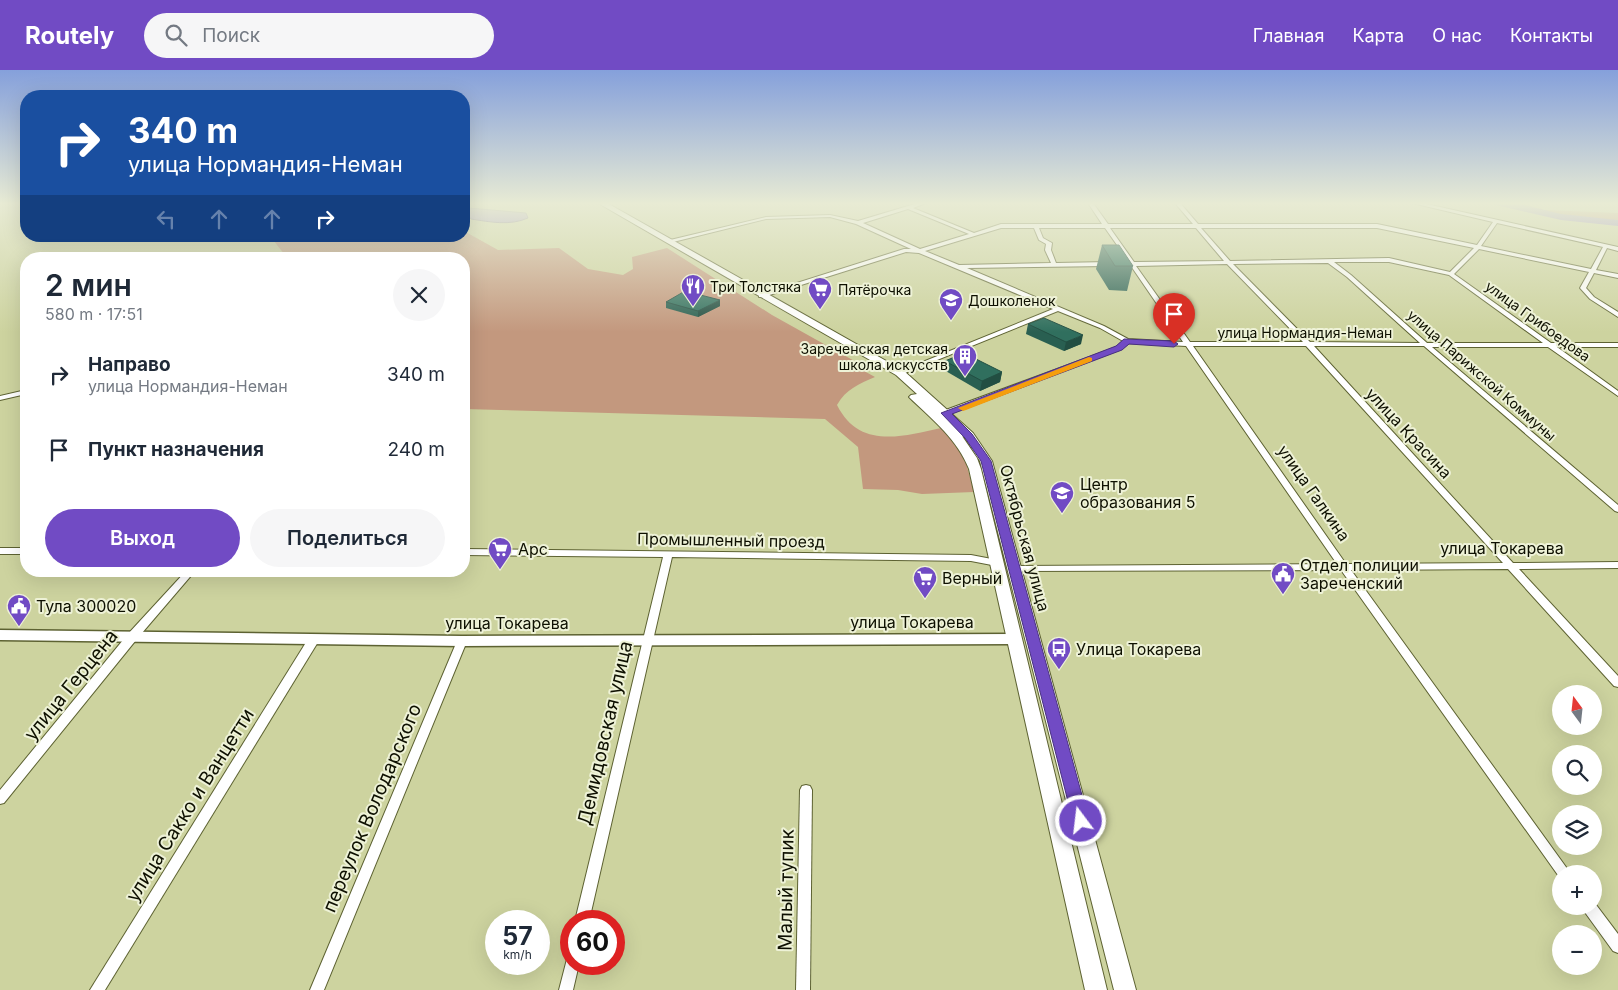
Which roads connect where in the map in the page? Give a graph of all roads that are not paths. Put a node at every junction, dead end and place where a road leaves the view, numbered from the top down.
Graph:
1 (661, 246) edge
2 (677, 246) edge
3 (909, 246) edge
4 (936, 246) edge
5 (1049, 246) edge
6 (1117, 246) edge
7 (1214, 246) edge
8 (1473, 246) edge
9 (1606, 246) joint
10 (1478, 247) junction
11 (1618, 249) edge
12 (920, 251) junction
13 (1329, 261) junction
14 (1228, 263) junction
15 (1112, 264) edge
16 (1127, 264) junction
17 (1054, 265) junction
18 (957, 266) junction
19 (1592, 271) junction
20 (1451, 274) junction
21 (1618, 276) edge
22 (762, 296) junction
23 (1057, 309) junction
24 (1618, 315) edge
25 (1127, 341) junction
26 (1189, 344) junction
27 (1308, 344) junction
28 (1425, 344) junction
29 (1550, 345) junction
30 (1618, 345) edge
31 (896, 375) junction
32 (20, 393) edge
33 (1618, 394) edge
34 (0, 398) edge
35 (946, 413) junction
36 (1618, 509) edge
37 (0, 551) edge
38 (20, 551) edge
39 (470, 552) edge
40 (668, 554) junction
41 (997, 563) junction
42 (1511, 565) junction
43 (1618, 565) edge
44 (1343, 566) junction
45 (1015, 569) junction
46 (186, 577) edge
47 (0, 635) edge
48 (132, 638) junction
49 (314, 639) junction
50 (1014, 639) junction
51 (1033, 639) junction
52 (648, 640) junction
53 (462, 641) junction
54 (1618, 683) edge
55 (806, 790) dead end
56 (0, 799) edge
57 (1559, 865) edge
58 (585, 910) edge
59 (1596, 915) edge
60 (1618, 946) edge
61 (569, 975) edge
62 (97, 990) edge
63 (317, 990) edge
64 (566, 990) edge
65 (802, 990) edge
66 (1096, 990) edge
67 (1125, 990) edge

1 - 31 main road, Октябрьская улица
2 - 22 main road, Октябрьская улица
3 - 12 street
4 - 12 street
5 - 17 street
6 - 16 street, улица Галкина
7 - 14 street, улица Красина
8 - 10 street
9 - 11 street
9 - 19 street
10 - 19 street
10 - 20 street
12 - 18 street
12 - 22 street
13 - 14 street
13 - 20 street
13 - 28 street, улица Парижской Коммуны
14 - 16 street
14 - 27 street, улица Красина
15 - 17 street
16 - 26 street, улица Галкина
17 - 18 street
18 - 23 street
19 - 21 street
19 - 24 street
20 - 29 street, улица Грибоедова
22 - 31 main road, Октябрьская улица
23 - 25 street
23 - 31 street
25 - 26 street, улица Нормандия-Неман
25 - 35 street
26 - 27 street, улица Нормандия-Неман
26 - 44 street, улица Галкина
27 - 28 street, улица Нормандия-Неман
27 - 42 street, улица Красина
28 - 29 street, улица Нормандия-Неман
28 - 36 street, улица Парижской Коммуны
29 - 30 street, улица Нормандия-Неман
29 - 33 street, улица Грибоедова
31 - 35 main road, Октябрьская улица
31 - 41 main road, Октябрьская улица
32 - 34 street
35 - 45 main road, Октябрьская улица
37 - 38 street
39 - 40 street, Промышленный проезд
40 - 41 street, Промышленный проезд
40 - 52 street, Демидовская улица
41 - 45 main road, улица Токарева
41 - 50 main road, Октябрьская улица
42 - 43 street, улица Токарева
42 - 44 street, улица Токарева
42 - 54 street, улица Красина
44 - 45 street, улица Токарева
44 - 57 street, улица Галкина
45 - 51 main road, Октябрьская улица
46 - 48 street, улица Герцена
47 - 48 street, улица Токарева
48 - 49 street, улица Токарева
48 - 56 street, улица Герцена
49 - 53 street, улица Токарева
49 - 62 street, улица Сакко и Ванцетти
50 - 51 main road
50 - 52 street, улица Токарева
50 - 66 main road, Октябрьская улица
51 - 67 main road, Октябрьская улица
52 - 53 street, улица Токарева
52 - 58 street, Демидовская улица
53 - 63 street, переулок Володарского
55 - 65 street, Малый тупик
59 - 60 street
61 - 64 street

